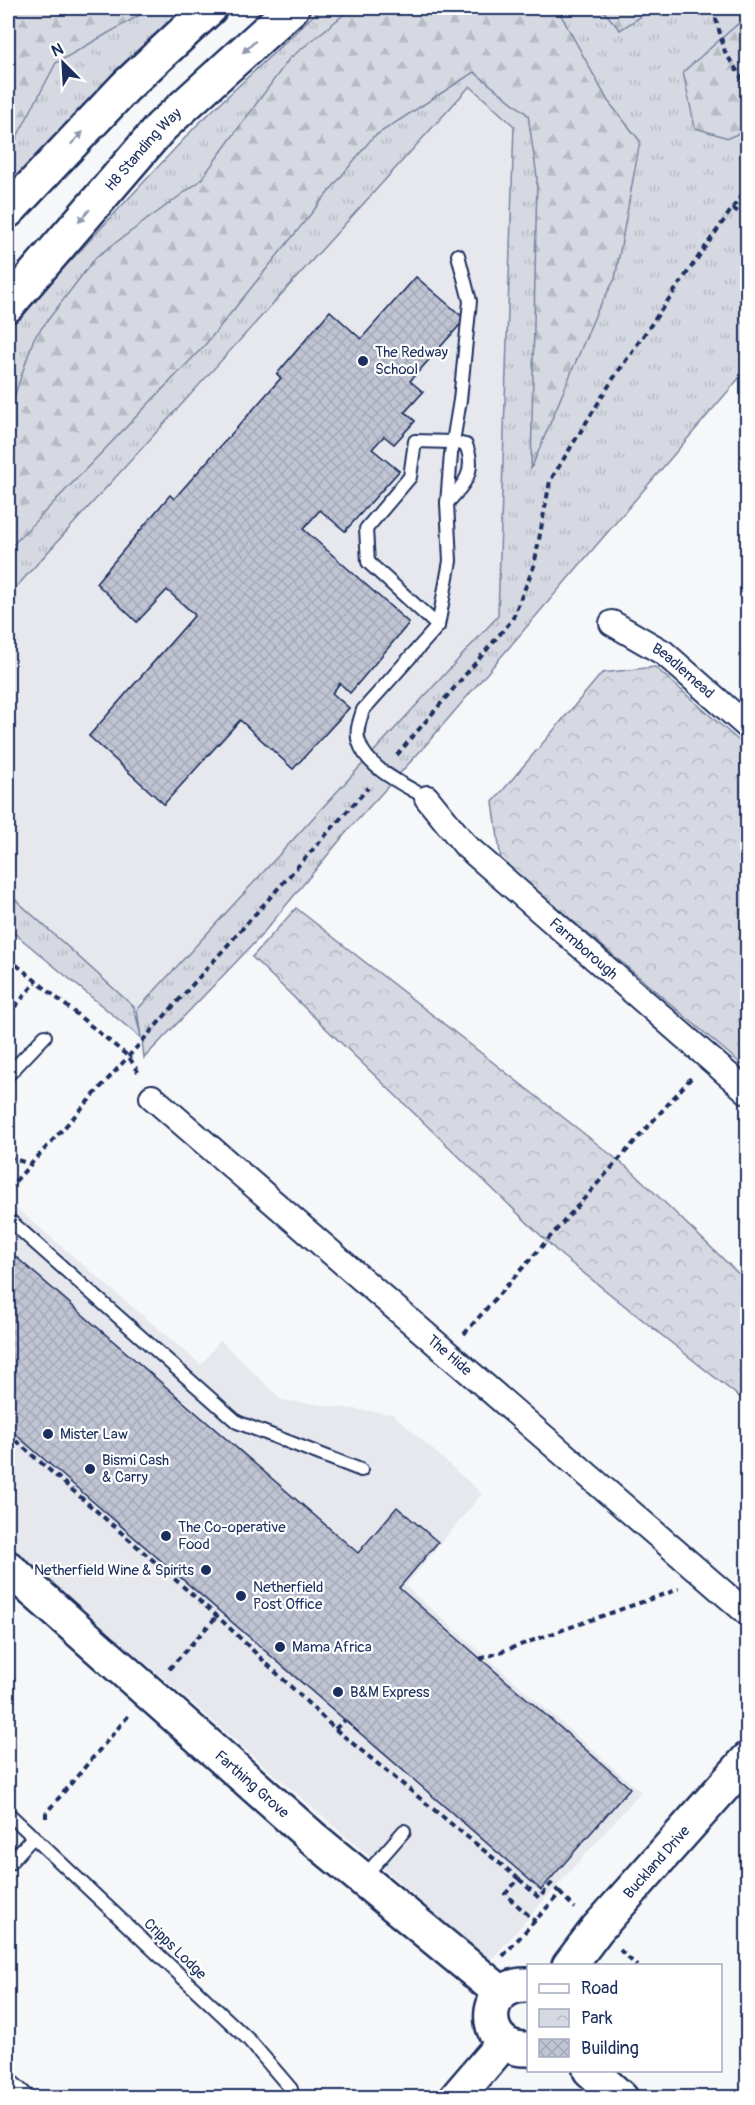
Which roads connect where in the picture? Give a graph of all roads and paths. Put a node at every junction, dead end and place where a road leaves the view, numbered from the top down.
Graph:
1 (210, 8) edge
2 (292, 8) edge
3 (713, 8) edge
4 (747, 88) edge
5 (747, 186) edge
6 (733, 208) junction
7 (8, 211) edge
8 (747, 220) edge
9 (458, 255) dead end
10 (8, 305) edge
11 (452, 442) junction
12 (447, 504) junction
13 (612, 623) dead end
14 (438, 626) junction
15 (747, 727) edge
16 (383, 771) junction
17 (427, 798) joint
18 (8, 958) edge
19 (36, 982) junction
20 (8, 1016) edge
21 (45, 1036) dead end
22 (129, 1057) junction
23 (709, 1059) junction
24 (8, 1075) edge
25 (747, 1092) edge
26 (152, 1097) dead end
27 (8, 1157) edge
28 (30, 1164) junction
29 (8, 1189) edge
30 (8, 1219) edge
31 (447, 1353) junction
32 (8, 1434) edge
33 (361, 1470) dead end
34 (8, 1568) edge
35 (708, 1579) junction
36 (747, 1614) edge
37 (217, 1616) junction
38 (480, 1659) dead end
39 (149, 1691) junction
40 (345, 1720) dead end
41 (335, 1729) junction
42 (747, 1759) edge
43 (8, 1813) edge
44 (404, 1832) dead end
45 (34, 1836) junction
46 (45, 1845) junction
47 (8, 1865) edge
48 (362, 1879) junction
49 (519, 1879) junction
50 (560, 1893) junction
51 (535, 1921) junction
52 (597, 1929) junction
53 (570, 1964) edge
54 (505, 1985) edge
55 (516, 2046) edge
56 (592, 2072) edge
57 (8, 2086) edge
58 (291, 2089) dead end
59 (21, 2097) edge
60 (456, 2097) edge
61 (621, 2097) edge

7 -> 1 main road
2 -> 10 main road, H8 Standing Way
3 - 4 path
5 - 6 path
6 - 8 path
6 - 16 path
9 - 11 lane
11 - 12 lane
11 - 12 lane
11 - 14 lane
12 - 14 lane
13 - 15 street, Beadlemead
14 - 16 lane
16 - 17 lane
16 - 22 path
17 - 23 street, Farmborough
18 - 19 path
19 - 20 path
19 - 22 path
21 - 24 lane
22 - 28 path
23 - 25 street, Farmborough
23 - 31 path
26 - 31 street, The Hide
27 - 28 path
28 - 29 path
30 - 33 lane
31 - 35 street, The Hide
32 - 37 path
34 - 39 main road, Farthing Grove
35 - 36 street, The Hide
35 - 38 path
37 - 39 path
37 - 41 path
39 - 46 path
39 - 48 main road, Farthing Grove
40 - 41 path
41 - 49 path
42 - 52 main road, Buckland Drive
43 - 45 lane, Cripps Lodge
44 - 48 lane
45 - 46 lane, Cripps Lodge
45 - 47 lane
46 - 58 lane, Cripps Lodge
48 - 54 main road, Farthing Grove
49 - 50 path
49 - 51 path
50 - 51 path
50 - 52 path
51 - 54 path
52 - 53 main road, Buckland Drive
54 - 55 main road
55 - 60 main road
56 - 61 main road
57 - 59 street

